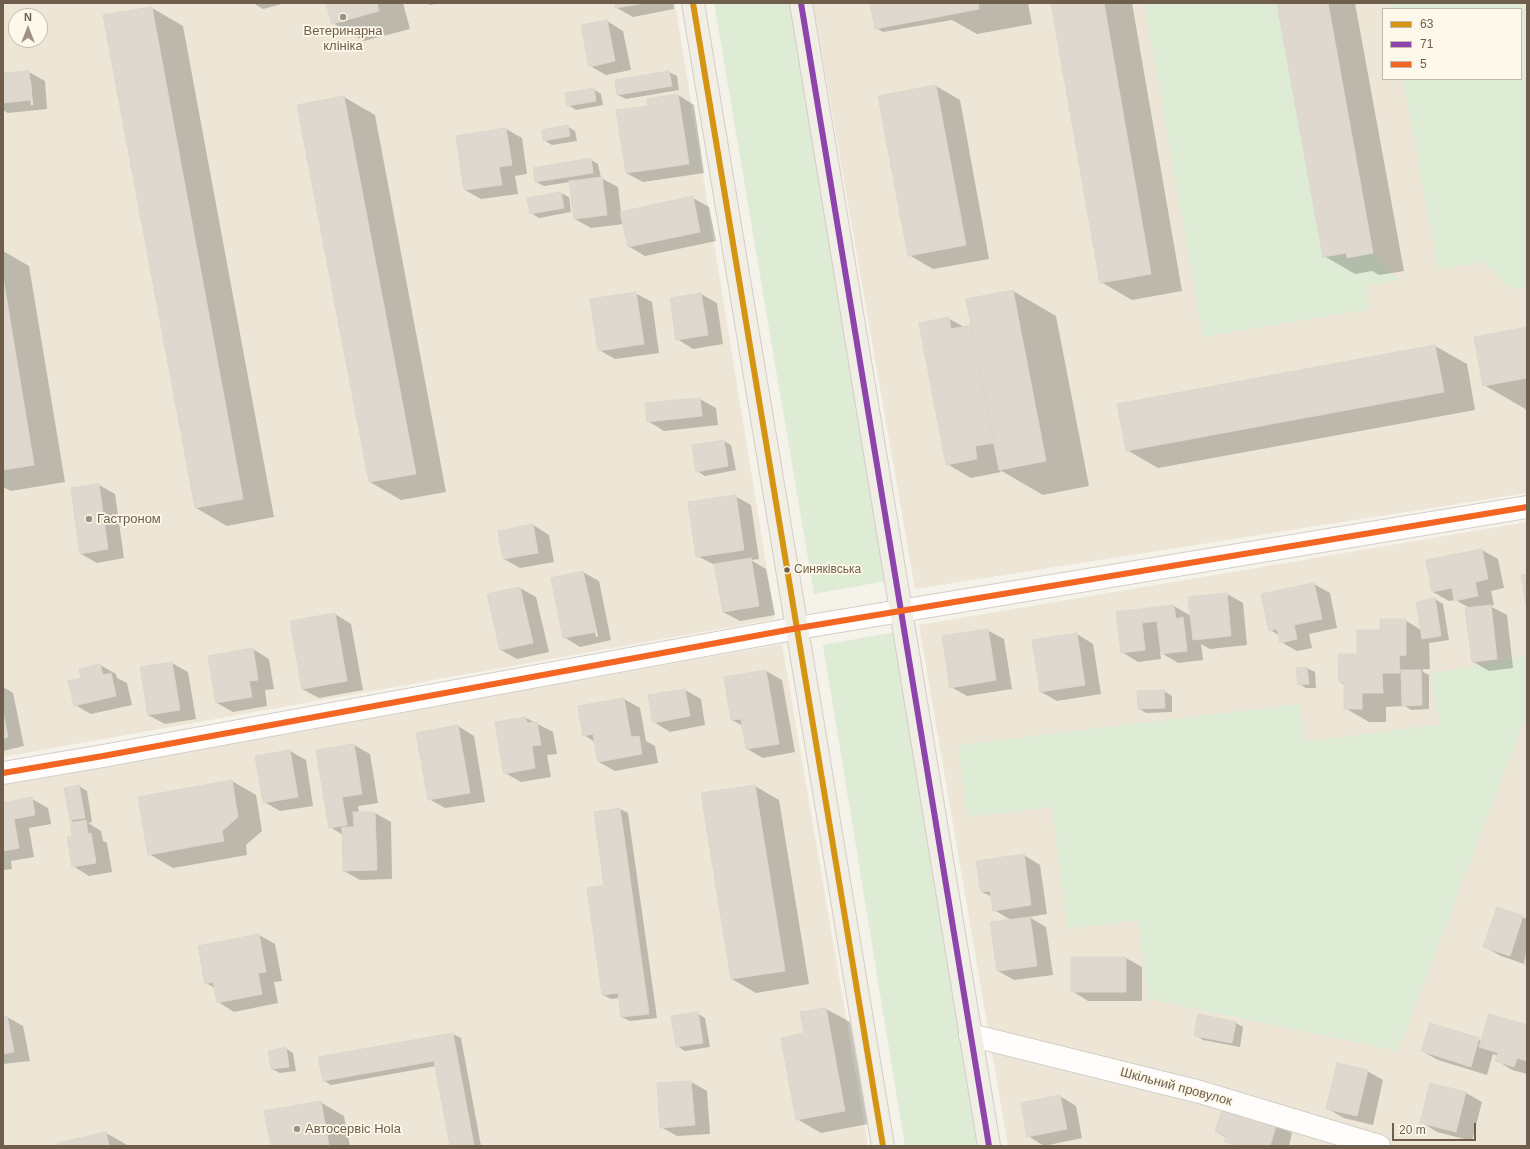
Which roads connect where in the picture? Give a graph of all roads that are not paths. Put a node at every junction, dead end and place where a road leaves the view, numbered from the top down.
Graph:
1 (693, 3) edge
2 (801, 3) edge
3 (1527, 507) edge
4 (902, 610) junction
5 (798, 628) junction
6 (3, 773) edge
7 (970, 1035) junction
8 (883, 1146) edge
9 (989, 1146) edge
10 (1379, 1146) edge

1 - 5 main road
2 - 4 main road
3 - 4 street
4 - 5 street
4 - 7 main road
5 - 6 street
5 - 8 main road
7 - 9 main road
7 - 10 street, Шкільний провулок

